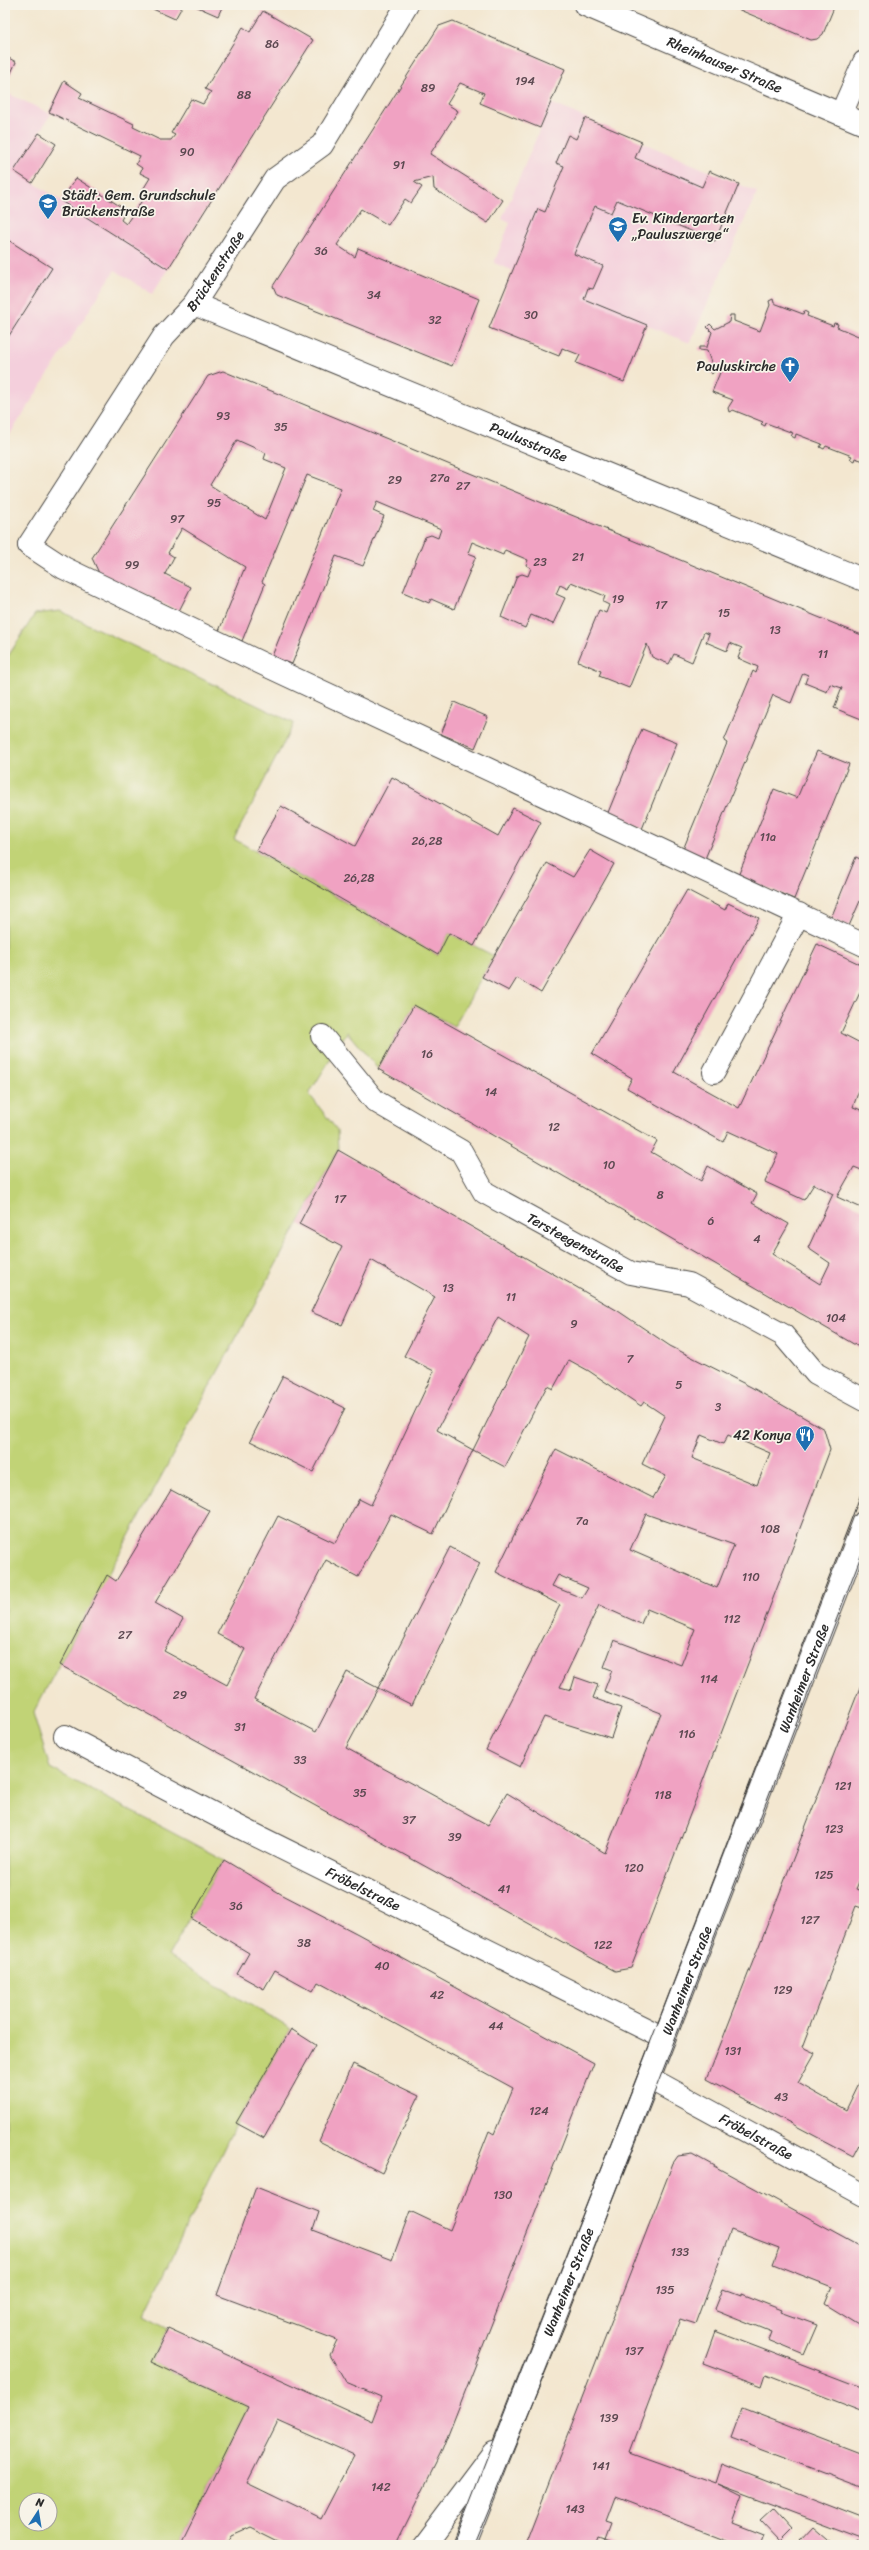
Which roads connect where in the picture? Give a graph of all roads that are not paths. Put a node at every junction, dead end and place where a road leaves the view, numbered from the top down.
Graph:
1 (407, 5) edge
2 (585, 5) edge
3 (864, 62) edge
4 (841, 114) junction
5 (864, 124) edge
6 (194, 304) junction
7 (864, 580) edge
8 (799, 914) junction
9 (864, 945) edge
10 (322, 1036) dead end
11 (714, 1072) dead end
12 (864, 1400) edge
13 (864, 1522) edge
14 (65, 1736) dead end
15 (664, 2038) junction
16 (649, 2078) junction
17 (864, 2195) edge
18 (506, 2438) junction
19 (430, 2539) edge
20 (464, 2545) edge

1 - 6 street, Brückenstraße
2 - 4 street, Rheinhauser Straße
3 - 4 street
4 - 5 street, Rheinhauser Straße
6 - 7 street, Paulusstraße
6 - 8 street, Brückenstraße
8 - 9 street
8 - 11 street
10 - 12 street, Tersteegenstraße
13 - 15 street, Wanheimer Straße
14 - 15 street, Fröbelstraße
15 - 16 street, Wanheimer Straße
16 - 17 street, Fröbelstraße
16 - 18 street, Wanheimer Straße
18 - 19 street, Wanheimer Straße
18 - 20 street, Wanheimer Straße

